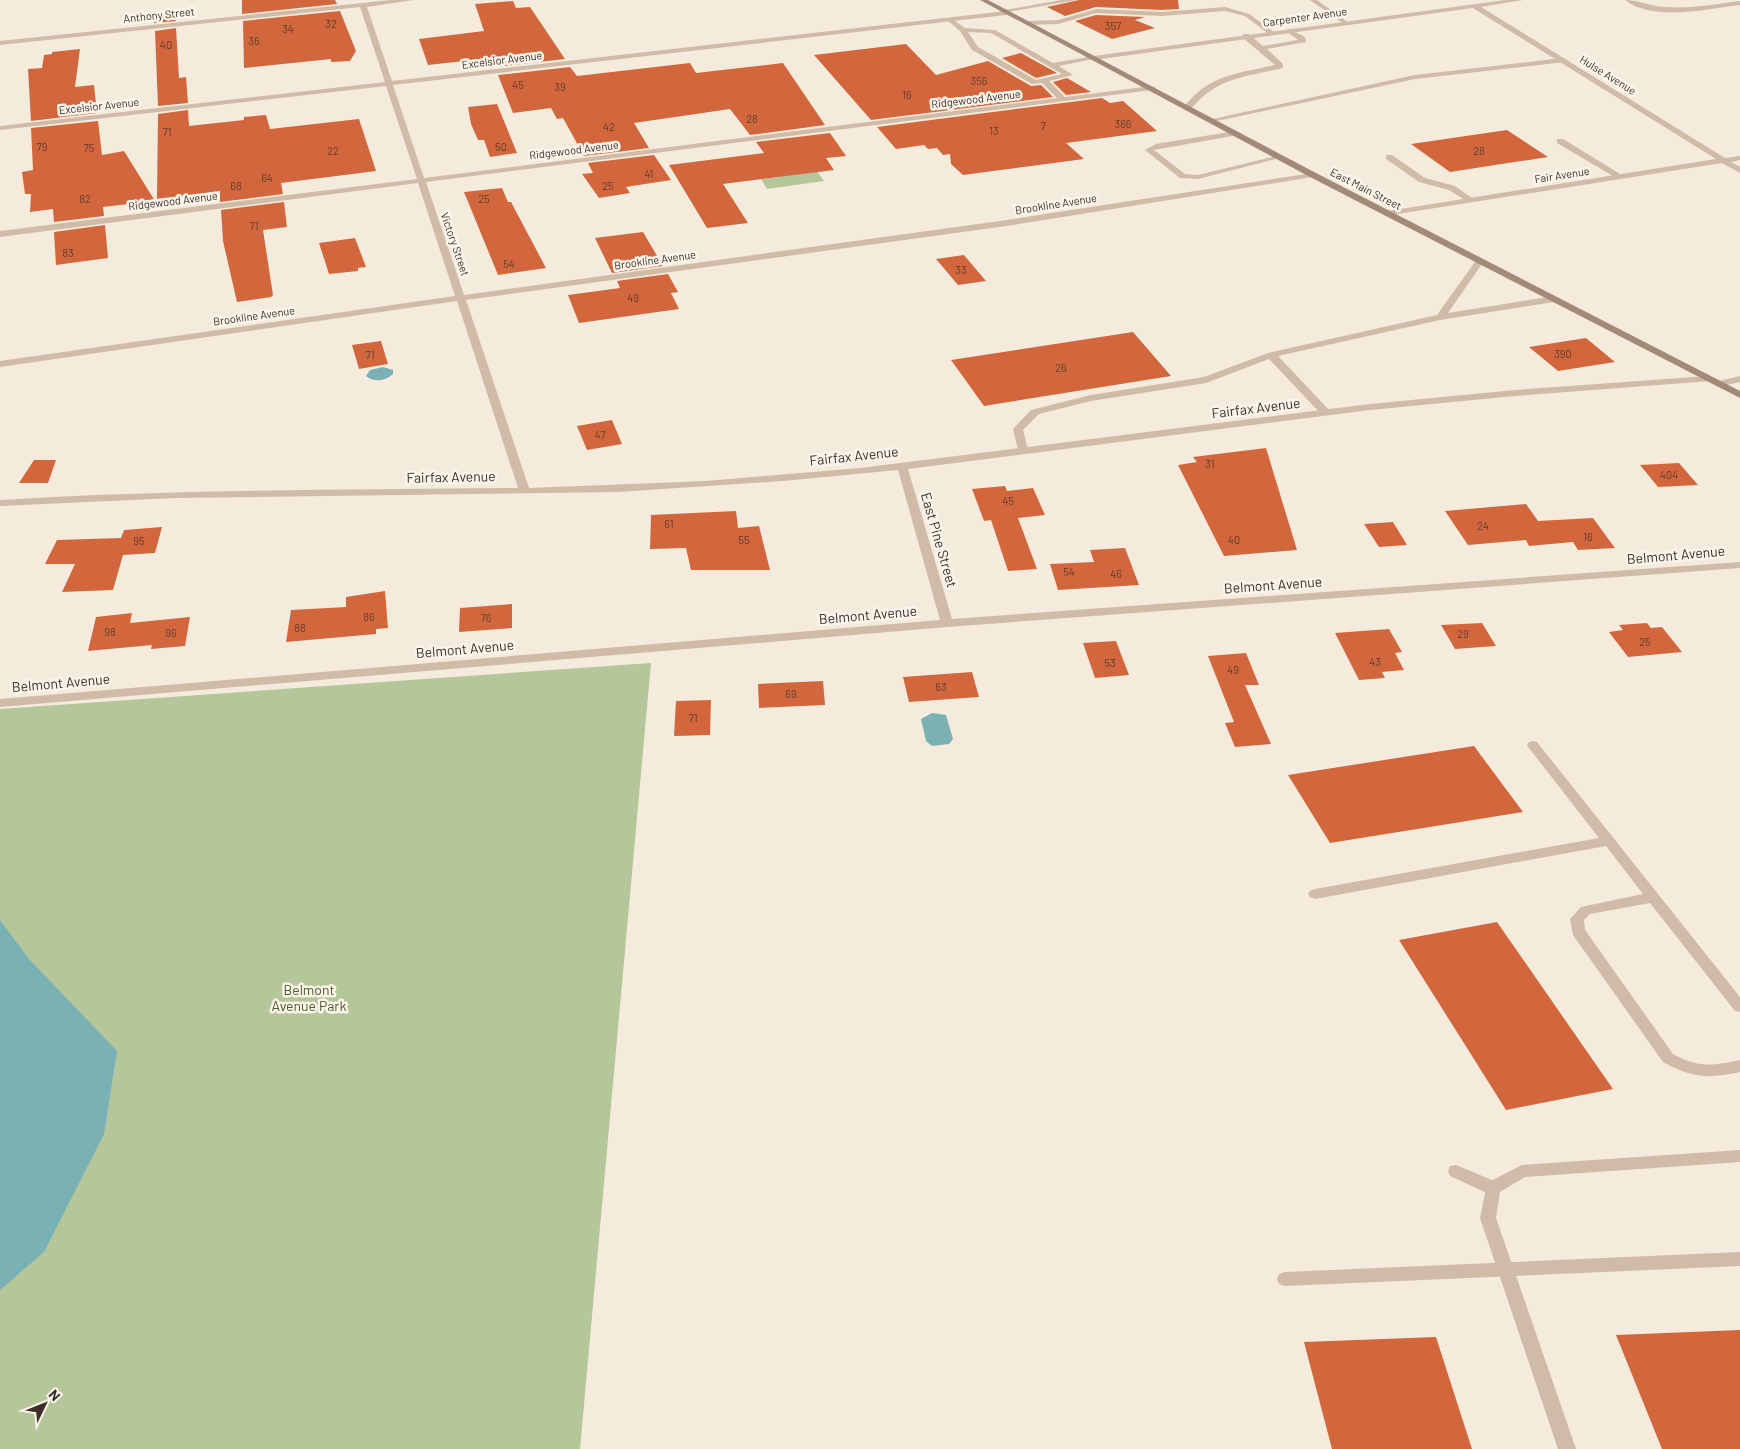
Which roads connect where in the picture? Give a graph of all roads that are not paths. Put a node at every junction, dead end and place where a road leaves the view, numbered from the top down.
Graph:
1 (410, 0) edge
2 (983, 0) edge
3 (988, 0) edge
4 (1074, 0) edge
5 (1313, 0) edge
6 (1462, 0) edge
7 (1520, 0) edge
8 (1628, 0) edge
9 (1740, 3) edge
10 (363, 5) junction
11 (1473, 6) junction
12 (1004, 12) junction
13 (949, 19) junction
14 (1026, 23) junction
15 (1346, 23) junction
16 (962, 30) junction
17 (1289, 31) junction
18 (1271, 33) junction
19 (1246, 36) junction
20 (0, 43) edge
21 (1262, 48) junction
22 (1094, 58) junction
23 (1562, 60) junction
24 (1051, 65) junction
25 (1043, 80) junction
26 (391, 84) junction
27 (1152, 88) junction
28 (1063, 99) junction
29 (1188, 107) junction
30 (1212, 120) junction
31 (0, 128) edge
32 (1236, 133) junction
33 (1560, 141) dead end
34 (1280, 157) junction
35 (1389, 157) dead end
36 (1740, 158) edge
37 (1724, 161) junction
38 (1740, 171) edge
39 (1313, 175) junction
40 (1621, 177) junction
41 (421, 181) junction
42 (1471, 200) junction
43 (1388, 214) junction
44 (0, 234) edge
45 (1480, 260) junction
46 (461, 298) junction
47 (1554, 299) junction
48 (1440, 317) junction
49 (1271, 355) junction
50 (0, 364) edge
51 (1708, 378) junction
52 (1740, 379) edge
53 (1718, 384) junction
54 (1740, 395) edge
55 (1326, 413) junction
56 (1023, 450) junction
57 (902, 466) junction
58 (524, 490) junction
59 (0, 504) edge
60 (1740, 565) edge
61 (947, 623) junction
62 (0, 703) edge
63 (1534, 745) dead end
64 (1610, 841) junction
65 (1314, 894) dead end
66 (1654, 897) junction
67 (1740, 1007) edge
68 (1740, 1066) edge
69 (1740, 1156) edge
70 (1456, 1171) dead end
71 (1493, 1188) junction
72 (1740, 1259) edge
73 (1506, 1270) junction
74 (1285, 1279) dead end
75 (1567, 1449) edge

1 - 10 street, Anthony Street
2 - 3 street
2 - 12 main road, East Main Street
4 - 12 street, Excelsior Avenue
5 - 15 street
6 - 11 street, Hulse Avenue
7 - 11 street, Carpenter Avenue
8 - 9 street
10 - 20 street, Anthony Street
10 - 26 street, Victory Street
11 - 15 street, Carpenter Avenue
11 - 23 street, Hulse Avenue
12 - 13 street, Excelsior Avenue
12 - 14 main road, East Main Street
13 - 16 street
13 - 26 street, Excelsior Avenue
14 - 18 street
14 - 22 main road, East Main Street
15 - 17 street, Carpenter Avenue
16 - 24 street
16 - 25 street
17 - 18 street, Carpenter Avenue
17 - 21 street
18 - 19 street, Carpenter Avenue
19 - 21 street
19 - 22 street, Carpenter Avenue
21 - 29 street
22 - 24 street, Carpenter Avenue
22 - 27 main road, East Main Street
23 - 30 street
23 - 37 street, Hulse Avenue
24 - 25 street
25 - 28 street
26 - 31 street, Excelsior Avenue
26 - 41 street, Victory Street
27 - 28 street, Ridgewood Avenue
27 - 29 main road, East Main Street
28 - 41 street, Ridgewood Avenue
29 - 30 main road, East Main Street
30 - 32 main road, East Main Street
32 - 34 main road, East Main Street
32 - 34 street
33 - 40 street
34 - 39 main road, East Main Street
35 - 42 street
36 - 37 street, Fair Avenue
37 - 38 street, Hulse Avenue
37 - 40 street, Fair Avenue
39 - 43 main road, East Main Street
39 - 46 street, Brookline Avenue
40 - 42 street, Fair Avenue
41 - 44 street, Ridgewood Avenue
41 - 46 street, Victory Street
42 - 43 street, Fair Avenue
43 - 45 main road, East Main Street
45 - 47 main road, East Main Street
45 - 48 street
46 - 50 street, Brookline Avenue
46 - 58 street, Victory Street
47 - 48 street
47 - 51 main road, East Main Street
48 - 49 street
49 - 55 street
49 - 56 street
51 - 53 main road, East Main Street
51 - 55 street, Fairfax Avenue
52 - 53 street
53 - 54 main road, East Main Street
55 - 56 street, Fairfax Avenue
56 - 57 street, Fairfax Avenue
57 - 58 street, Fairfax Avenue
57 - 61 street, East Pine Street
58 - 59 street, Fairfax Avenue
60 - 61 street, Belmont Avenue
61 - 62 street, Belmont Avenue
63 - 64 street
64 - 65 street
64 - 66 street
66 - 67 street
66 - 68 street
69 - 71 street
70 - 71 street
71 - 73 street
72 - 73 street
73 - 74 street
73 - 75 street

